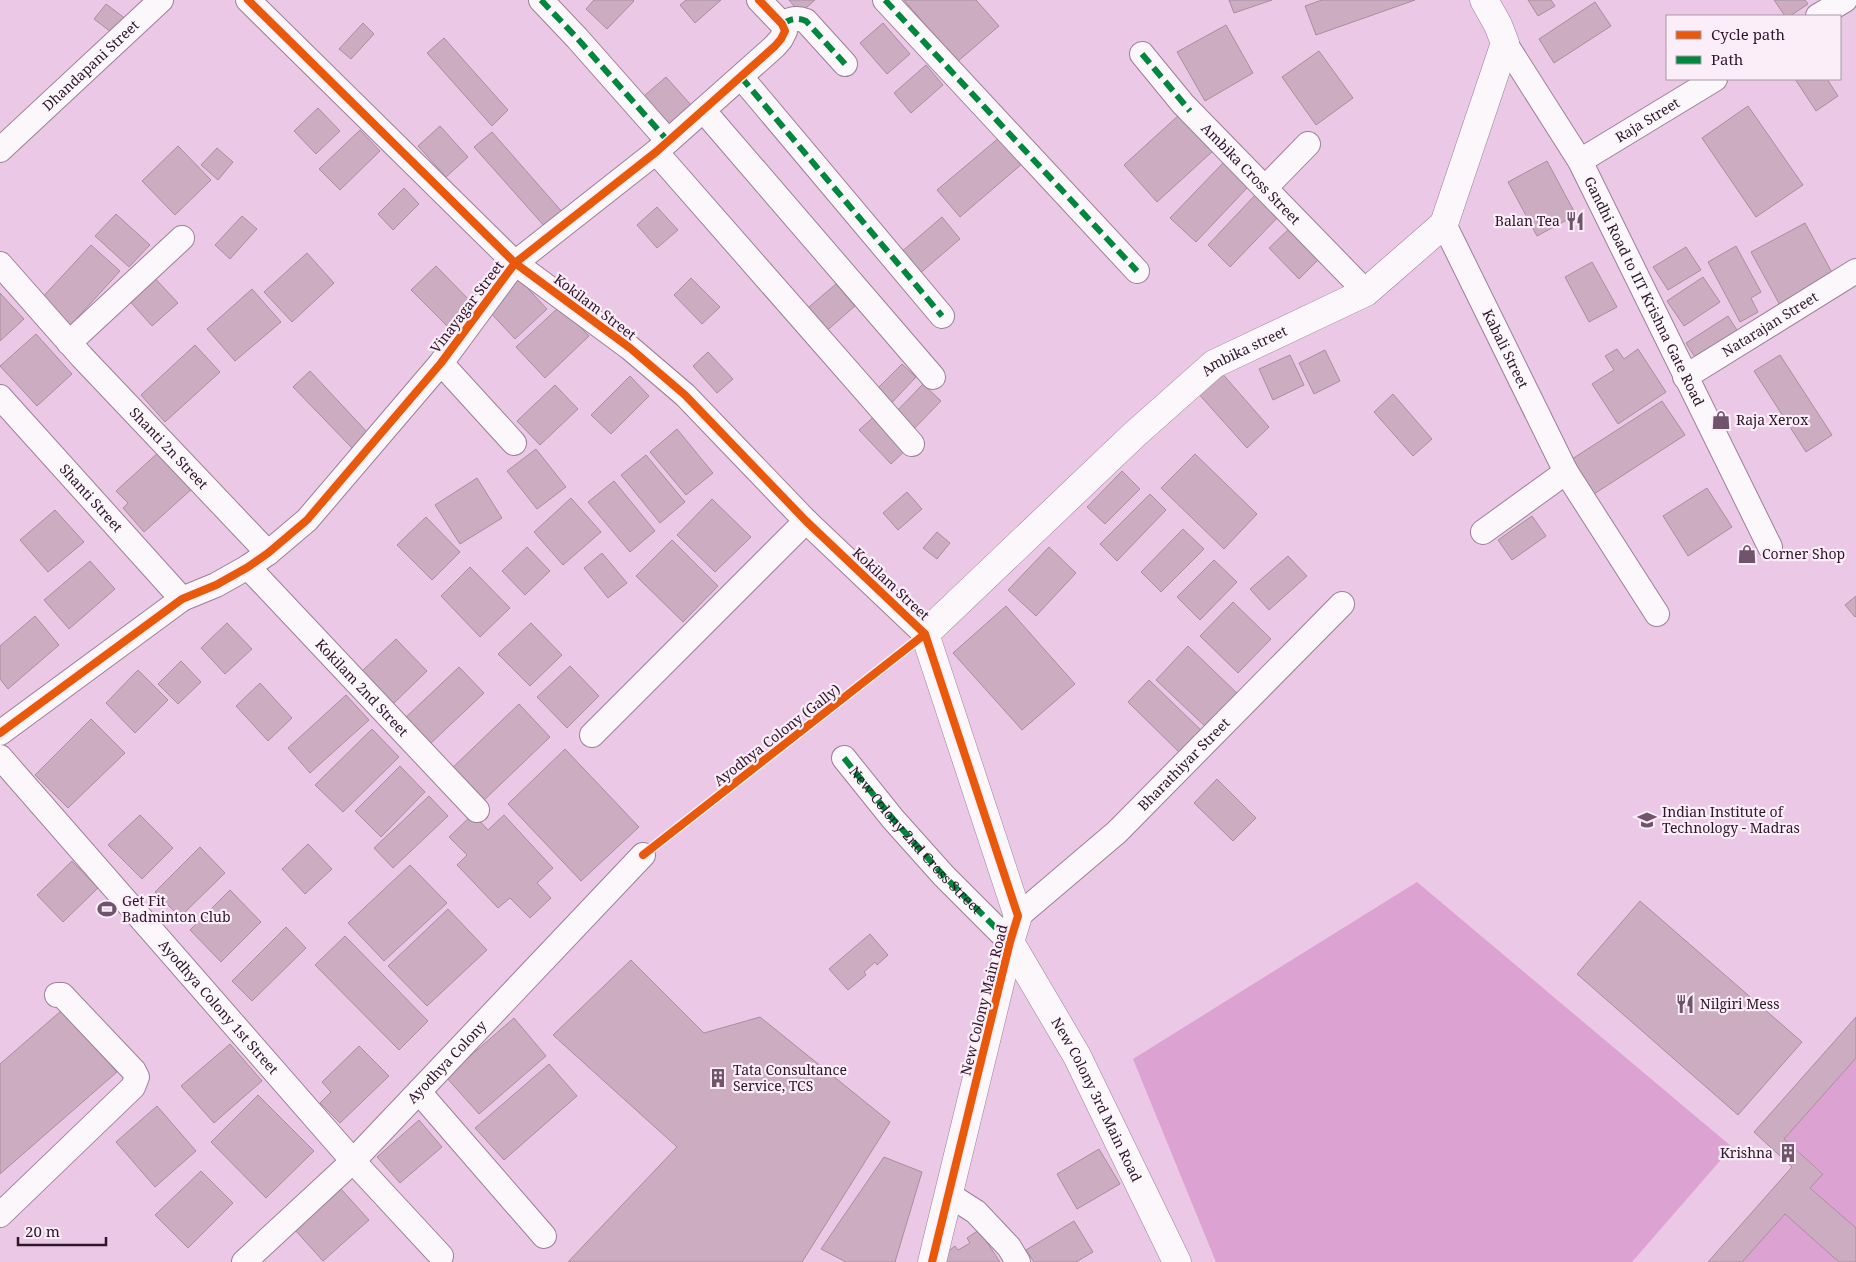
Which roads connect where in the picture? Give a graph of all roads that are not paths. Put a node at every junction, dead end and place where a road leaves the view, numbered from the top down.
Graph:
1 (161, 0) edge
2 (248, 0) edge
3 (541, 0) edge
4 (759, 0) edge
5 (885, 0) edge
6 (1484, 0) edge
7 (1845, 0) edge
8 (1820, 15) edge
9 (782, 24) junction
10 (1505, 43) junction
11 (1142, 54) dead end
12 (845, 64) dead end
13 (741, 77) junction
14 (1713, 80) edge
15 (703, 110) junction
16 (1308, 144) dead end
17 (662, 146) junction
18 (0, 150) edge
19 (1580, 161) junction
20 (1265, 188) junction
21 (1444, 224) junction
22 (182, 238) dead end
23 (515, 263) junction
24 (0, 264) edge
25 (1137, 271) dead end
26 (1856, 271) edge
27 (1366, 292) junction
28 (942, 316) dead end
29 (69, 343) junction
30 (441, 364) junction
31 (933, 376) dead end
32 (1685, 376) junction
33 (0, 397) edge
34 (514, 443) dead end
35 (912, 444) dead end
36 (1566, 472) junction
37 (806, 521) junction
38 (1483, 532) dead end
39 (1770, 547) dead end
40 (268, 553) junction
41 (248, 566) junction
42 (182, 599) junction
43 (1342, 604) dead end
44 (1657, 614) dead end
45 (926, 634) junction
46 (4, 721) edge
47 (592, 735) dead end
48 (0, 757) edge
49 (844, 758) dead end
50 (477, 810) dead end
51 (643, 855) dead end
52 (1018, 916) junction
53 (1010, 942) junction
54 (57, 995) dead end
55 (419, 1092) junction
56 (353, 1161) junction
57 (948, 1194) junction
58 (0, 1215) edge
59 (544, 1236) dead end
60 (441, 1256) dead end
61 (244, 1262) edge
62 (932, 1262) edge
63 (1018, 1262) edge
64 (1177, 1262) edge

1 - 18 street, Dhandapani Street
2 - 23 street, Kokilam Street
3 - 17 street
4 - 9 street
5 - 25 street
6 - 10 street
7 - 8 street
9 - 12 street
9 - 13 street, Vinayagar Street
10 - 19 street, Gandhi Road to IIT Krishna Gate Road
10 - 21 street
11 - 20 street, Ambika Cross Street
13 - 15 street, Vinayagar Street
13 - 28 street
14 - 19 street, Raja Street
15 - 17 street, Vinayagar Street
15 - 31 street
16 - 20 street
17 - 23 street, Vinayagar Street
17 - 35 street
19 - 32 street, Gandhi Road to IIT Krishna Gate Road
20 - 27 street, Ambika Cross Street
21 - 27 street, Ambika street
21 - 36 street, Kabali Street
22 - 29 street
23 - 30 street, Vinayagar Street
23 - 37 street, Kokilam Street
24 - 29 street, Shanti 2n Street
26 - 32 street, Natarajan Street
27 - 45 street, Ambika street
29 - 40 street, Shanti 2n Street
30 - 34 street
30 - 40 street, Vinayagar Street
32 - 39 street, Gandhi Road to IIT Krishna Gate Road
33 - 42 street, Shanti Street
36 - 38 street
36 - 44 street, Kabali Street
37 - 45 street, Kokilam Street
37 - 47 street
40 - 41 street, Vinayagar Street
41 - 42 street, Vinayagar Street
41 - 50 street, Kokilam 2nd Street
42 - 46 street, Vinayagar Street
43 - 52 street, Bharathiyar Street
45 - 52 street, New Colony Main Road
48 - 56 street, Ayodhya Colony 1st Street
49 - 53 street, New Colony 2nd Cross Street
51 - 55 street, Ayodhya Colony
52 - 53 street, New Colony Main Road
53 - 57 street, New Colony Main Road
53 - 64 street, New Colony 3rd Main Road
54 - 58 street
55 - 56 street, Ayodhya Colony
55 - 59 street
56 - 60 street, Ayodhya Colony 1st Street
56 - 61 street, Ayodhya Colony
57 - 62 street, New Colony Main Road
57 - 63 street

